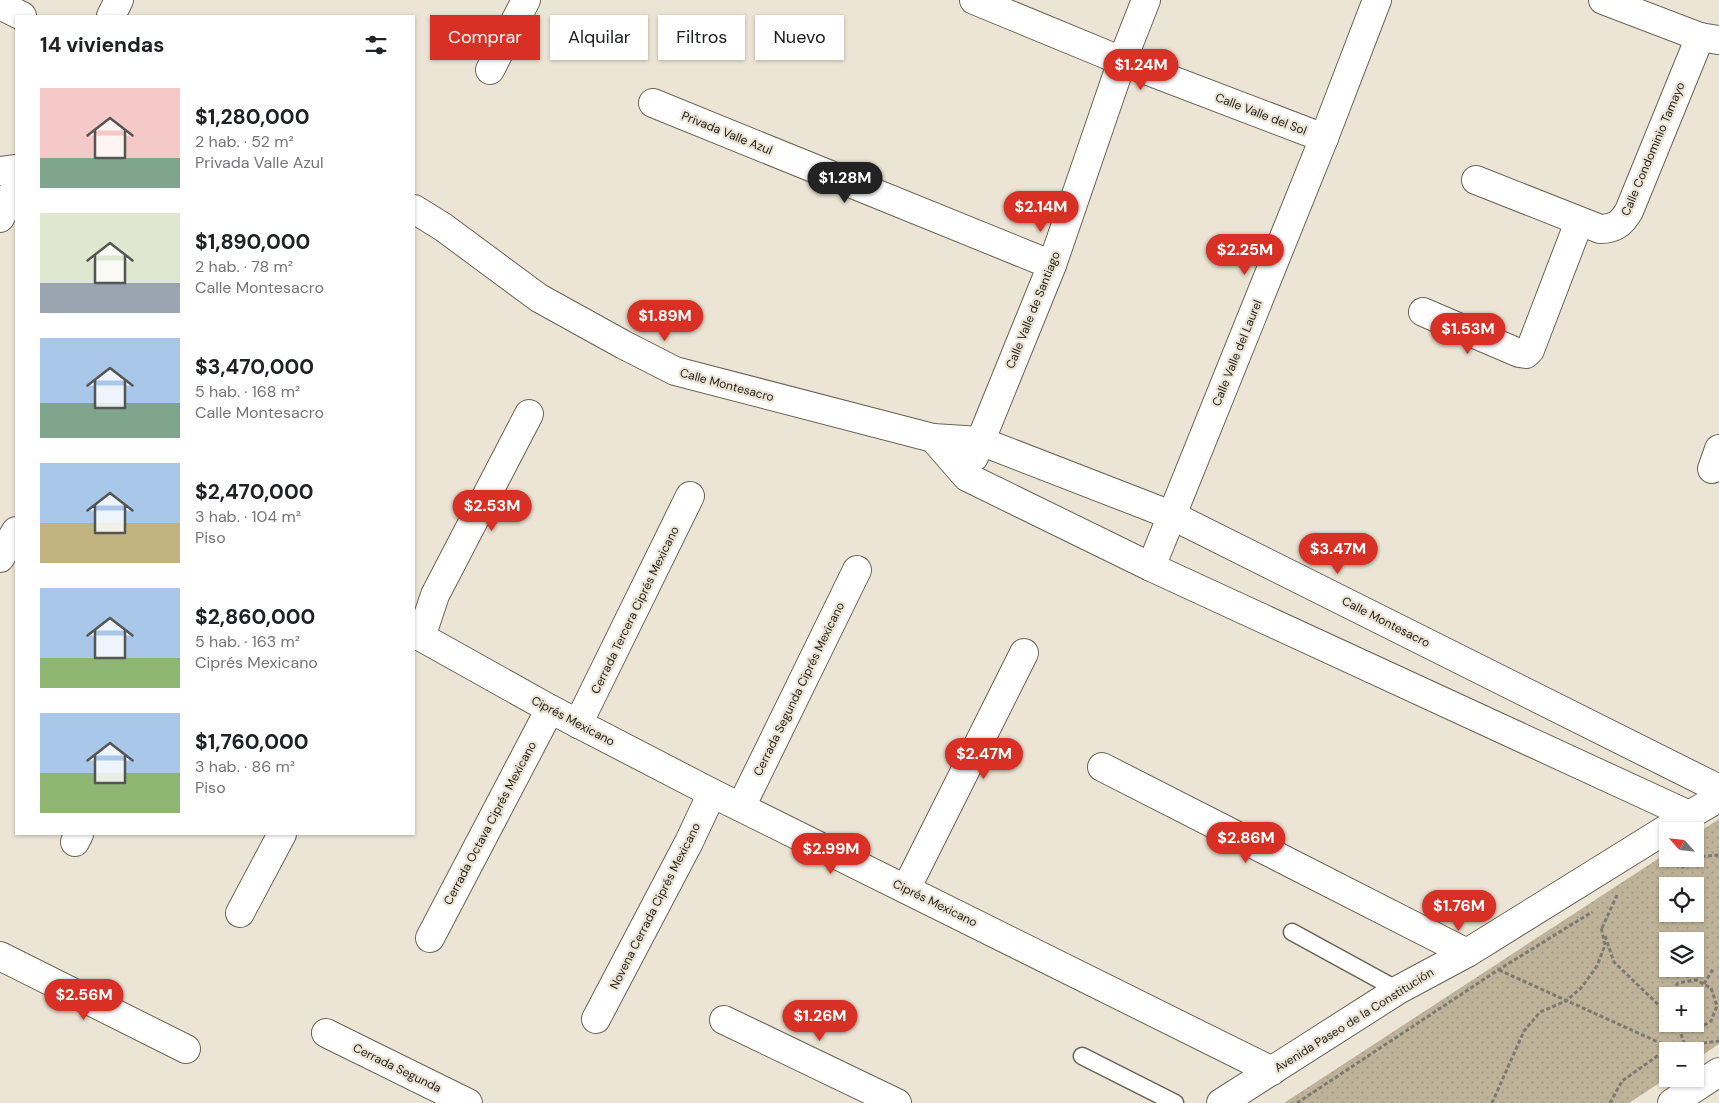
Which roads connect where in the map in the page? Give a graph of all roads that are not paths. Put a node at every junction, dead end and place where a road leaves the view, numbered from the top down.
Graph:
1 (119, 0) edge
2 (526, 0) edge
3 (974, 0) edge
4 (1146, 0) edge
5 (1376, 0) edge
6 (1603, 0) edge
7 (0, 5) edge
8 (20, 15) edge
9 (112, 15) edge
10 (1710, 39) edge
11 (1122, 61) junction
12 (490, 70) dead end
13 (653, 103) dead end
14 (1324, 138) junction
15 (15, 169) edge
16 (0, 171) edge
17 (1476, 180) dead end
18 (15, 188) edge
19 (415, 210) edge
20 (0, 218) edge
21 (1579, 222) junction
22 (1052, 265) junction
23 (1423, 312) dead end
24 (529, 414) dead end
25 (933, 438) junction
26 (980, 441) junction
27 (967, 478) junction
28 (690, 496) dead end
29 (1171, 515) junction
30 (15, 533) edge
31 (0, 558) edge
32 (1151, 567) junction
33 (857, 570) dead end
34 (418, 635) edge
35 (1024, 653) dead end
36 (550, 709) junction
37 (578, 724) junction
38 (1102, 767) dead end
39 (1719, 789) edge
40 (712, 793) junction
41 (1719, 798) edge
42 (741, 807) junction
43 (1689, 814) junction
44 (281, 835) edge
45 (906, 889) junction
46 (240, 913) dead end
47 (1292, 932) dead end
48 (430, 938) dead end
49 (1467, 953) junction
50 (0, 956) edge
51 (1398, 990) junction
52 (596, 1019) dead end
53 (724, 1020) dead end
54 (326, 1033) dead end
55 (186, 1049) dead end
56 (1082, 1056) dead end
57 (1272, 1071) junction
58 (1719, 1072) edge
59 (468, 1103) edge
60 (897, 1103) edge
61 (1175, 1103) edge
62 (1221, 1103) edge
63 (1672, 1103) edge

1 - 9 street
2 - 12 street
3 - 11 street, Calle Valle del Sol
4 - 11 street, Calle Valle de Santiago
5 - 14 street, Calle Valle del Laurel
6 - 10 street
7 - 8 street
10 - 21 street, Calle Condominio Tamayo
11 - 14 street, Calle Valle del Sol
11 - 22 street, Calle Valle de Santiago
13 - 22 street, Privada Valle Azul
14 - 29 street, Calle Valle del Laurel
15 - 16 street
17 - 21 street, Calle Condominio Tamayo
18 - 20 street
19 - 25 street, Calle Montesacro
21 - 23 street
22 - 26 street, Calle Valle de Santiago
24 - 34 street
25 - 26 street, Calle Montesacro
25 - 27 street
26 - 27 street, Calle Valle de Santiago
26 - 29 street, Calle Montesacro
27 - 32 street
28 - 37 street, Cerrada Tercera Ciprés Mexicano
29 - 32 street, Calle Valle del Laurel
29 - 39 street, Calle Montesacro
30 - 31 street
32 - 43 street
33 - 42 street, Cerrada Segunda Ciprés Mexicano
34 - 36 street, Ciprés Mexicano
35 - 45 street
36 - 37 street, Ciprés Mexicano
36 - 48 street, Cerrada Octava Ciprés Mexicano
37 - 40 street, Ciprés Mexicano
38 - 49 street
40 - 42 street, Ciprés Mexicano
40 - 52 street, Novena Cerrada Ciprés Mexicano
41 - 43 street, Avenida Paseo de la Constitución
42 - 45 street, Ciprés Mexicano
43 - 49 street, Avenida Paseo de la Constitución
44 - 46 street
45 - 57 street, Ciprés Mexicano
47 - 51 lane
49 - 51 street, Avenida Paseo de la Constitución
50 - 55 street
51 - 57 street, Avenida Paseo de la Constitución
53 - 60 street
54 - 59 street, Cerrada Segunda
56 - 61 lane
57 - 62 street, Avenida Paseo de la Constitución
58 - 63 street

